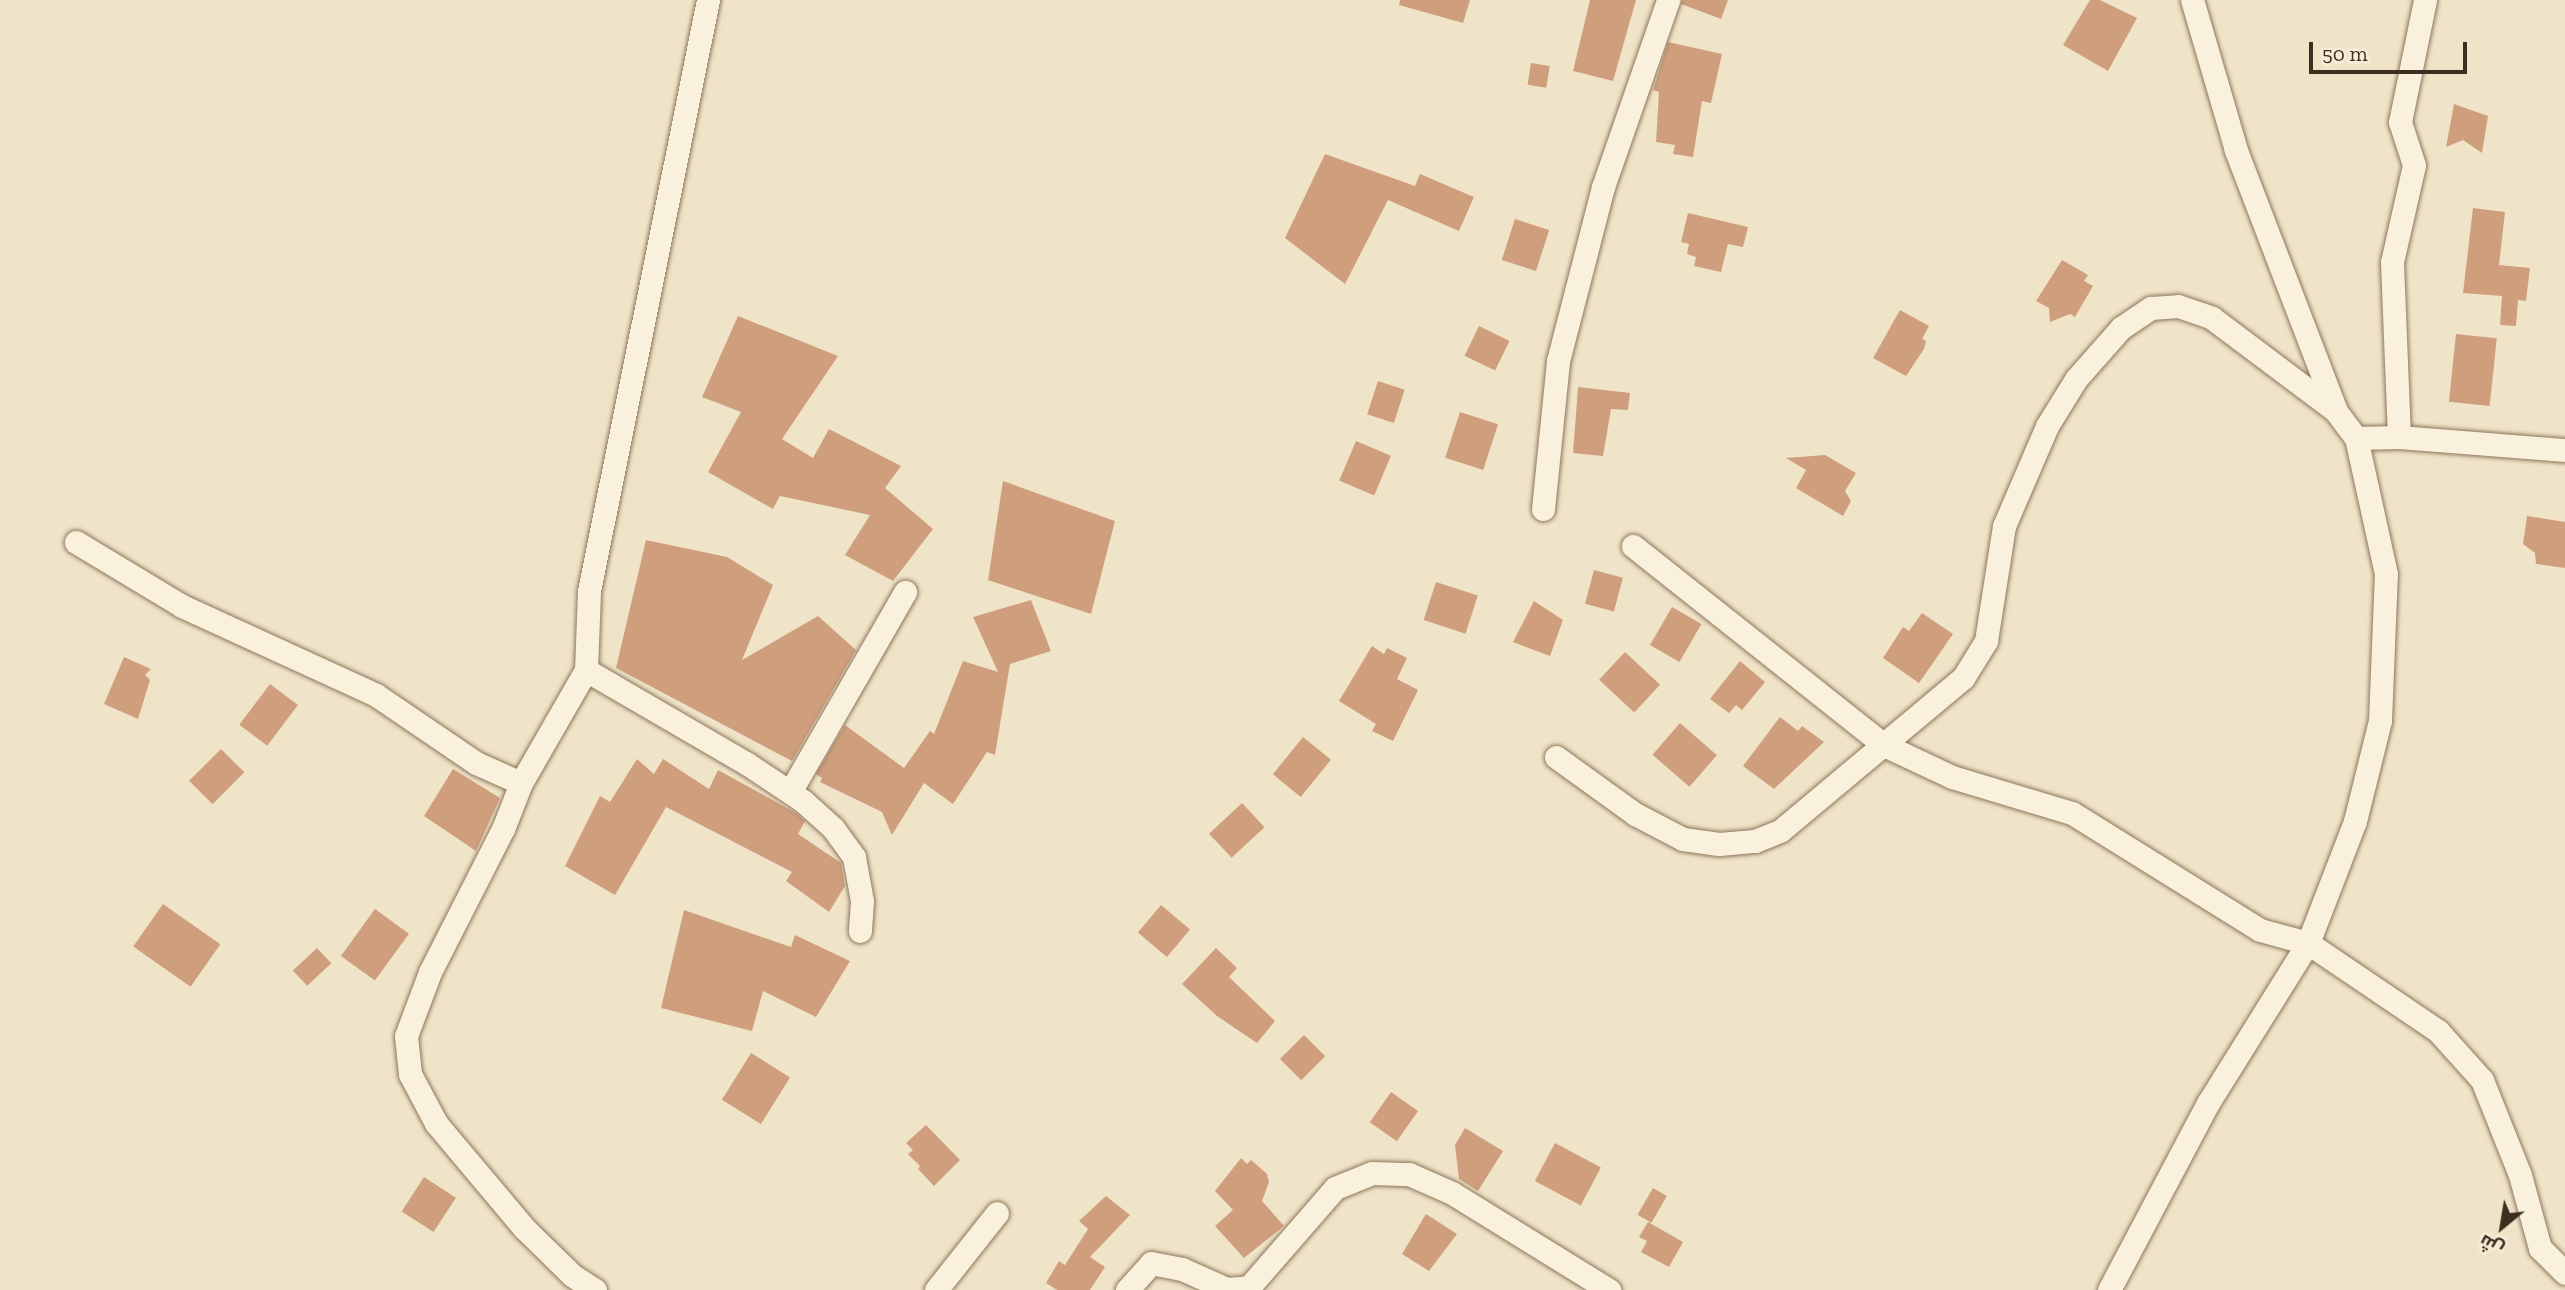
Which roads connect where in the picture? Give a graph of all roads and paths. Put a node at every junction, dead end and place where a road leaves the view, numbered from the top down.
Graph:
1 (708, 0) edge
2 (1668, 0) edge
3 (2192, 0) edge
4 (2425, 0) edge
5 (2336, 411) junction
6 (2399, 437) junction
7 (2356, 438) junction
8 (2565, 450) edge
9 (1543, 509) dead end
10 (76, 542) dead end
11 (1633, 546) dead end
12 (905, 592) dead end
13 (586, 670) junction
14 (1884, 745) junction
15 (1556, 757) dead end
16 (521, 783) junction
17 (790, 792) junction
18 (860, 931) dead end
19 (2308, 943) junction
20 (997, 1213) dead end
21 (2565, 1273) edge
22 (595, 1290) edge
23 (936, 1290) edge
24 (1127, 1290) edge
25 (1609, 1290) edge
26 (2109, 1290) edge

1 - 13 street
2 - 9 street
3 - 5 street
4 - 6 street
5 - 7 street
5 - 14 street
6 - 7 street
6 - 8 street
7 - 19 street
10 - 16 street
11 - 14 street
12 - 17 street
13 - 16 street
13 - 17 street
14 - 15 street
14 - 19 street
16 - 22 street
17 - 18 street
19 - 21 street
19 - 26 street
20 - 23 street
24 - 25 street

